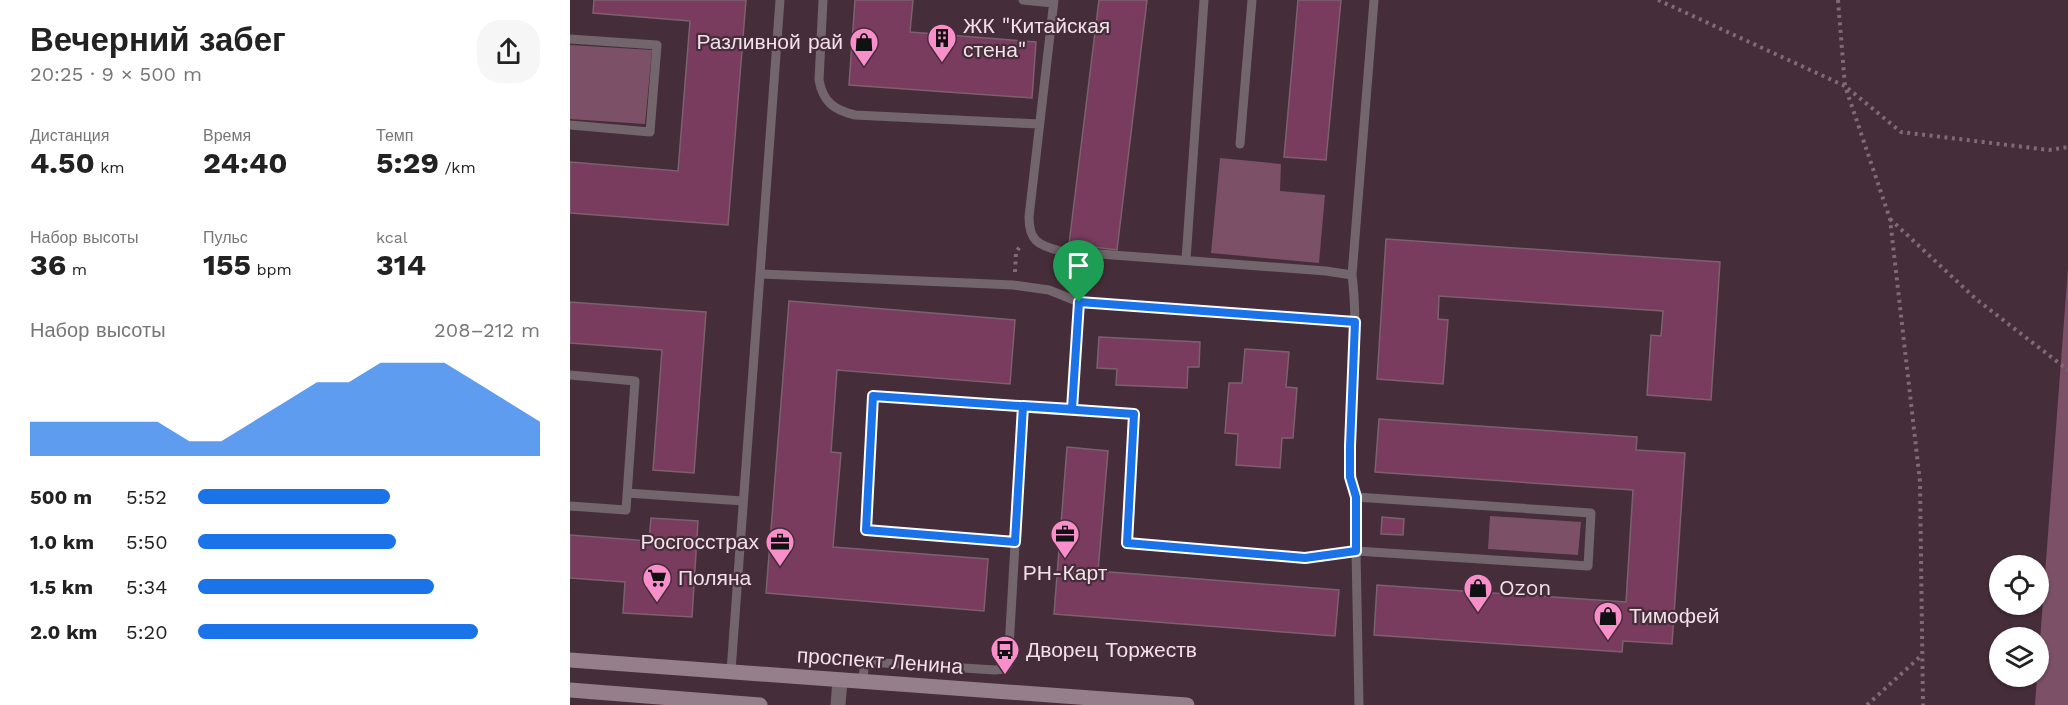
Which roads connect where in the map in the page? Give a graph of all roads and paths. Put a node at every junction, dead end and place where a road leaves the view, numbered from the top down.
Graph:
1 (780, 0) edge
2 (823, 0) edge
3 (1023, 0) edge
4 (1204, 0) edge
5 (1252, 0) edge
6 (1374, 0) edge
7 (1658, 0) edge
8 (1838, 0) edge
9 (1053, 1) edge
10 (570, 39) edge
11 (1845, 87) junction
12 (1039, 124) junction
13 (570, 125) edge
14 (1240, 144) dead end
15 (2068, 147) edge
16 (1890, 219) junction
17 (1186, 260) junction
18 (759, 274) junction
19 (1352, 275) junction
20 (1122, 305) dead end
21 (1355, 322) junction
22 (2068, 370) edge
23 (570, 375) edge
24 (1023, 406) junction
25 (1072, 409) junction
26 (627, 493) junction
27 (1356, 497) junction
28 (743, 501) junction
29 (570, 506) edge
30 (1015, 542) junction
31 (1356, 551) junction
32 (1923, 654) junction
33 (570, 660) edge
34 (730, 671) junction
35 (840, 680) junction
36 (863, 681) junction
37 (570, 690) edge
38 (759, 705) edge
39 (838, 705) edge
40 (1187, 705) edge
41 (1359, 705) edge
42 (1867, 705) edge
43 (1923, 705) edge

1 - 18 lane
2 - 12 lane
3 - 9 lane
4 - 17 lane
5 - 14 lane
6 - 19 lane
7 - 11 path
8 - 11 path
9 - 12 lane
10 - 13 lane
11 - 15 path
11 - 16 path
12 - 17 lane
16 - 22 path
16 - 32 path
17 - 19 lane
18 - 25 lane
18 - 28 lane
19 - 21 lane
20 - 21 lane
21 - 27 lane
23 - 26 lane
24 - 25 lane
24 - 30 lane
24 - 30 lane
25 - 31 lane
26 - 28 lane
26 - 29 lane
27 - 31 lane
27 - 31 lane
28 - 34 lane
30 - 36 lane
31 - 41 lane
32 - 42 path
32 - 43 path
33 - 34 main road, проспект Ленина
34 - 35 main road, проспект Ленина
35 - 36 main road, проспект Ленина
35 - 39 street
36 - 40 main road, проспект Ленина
37 - 38 main road

